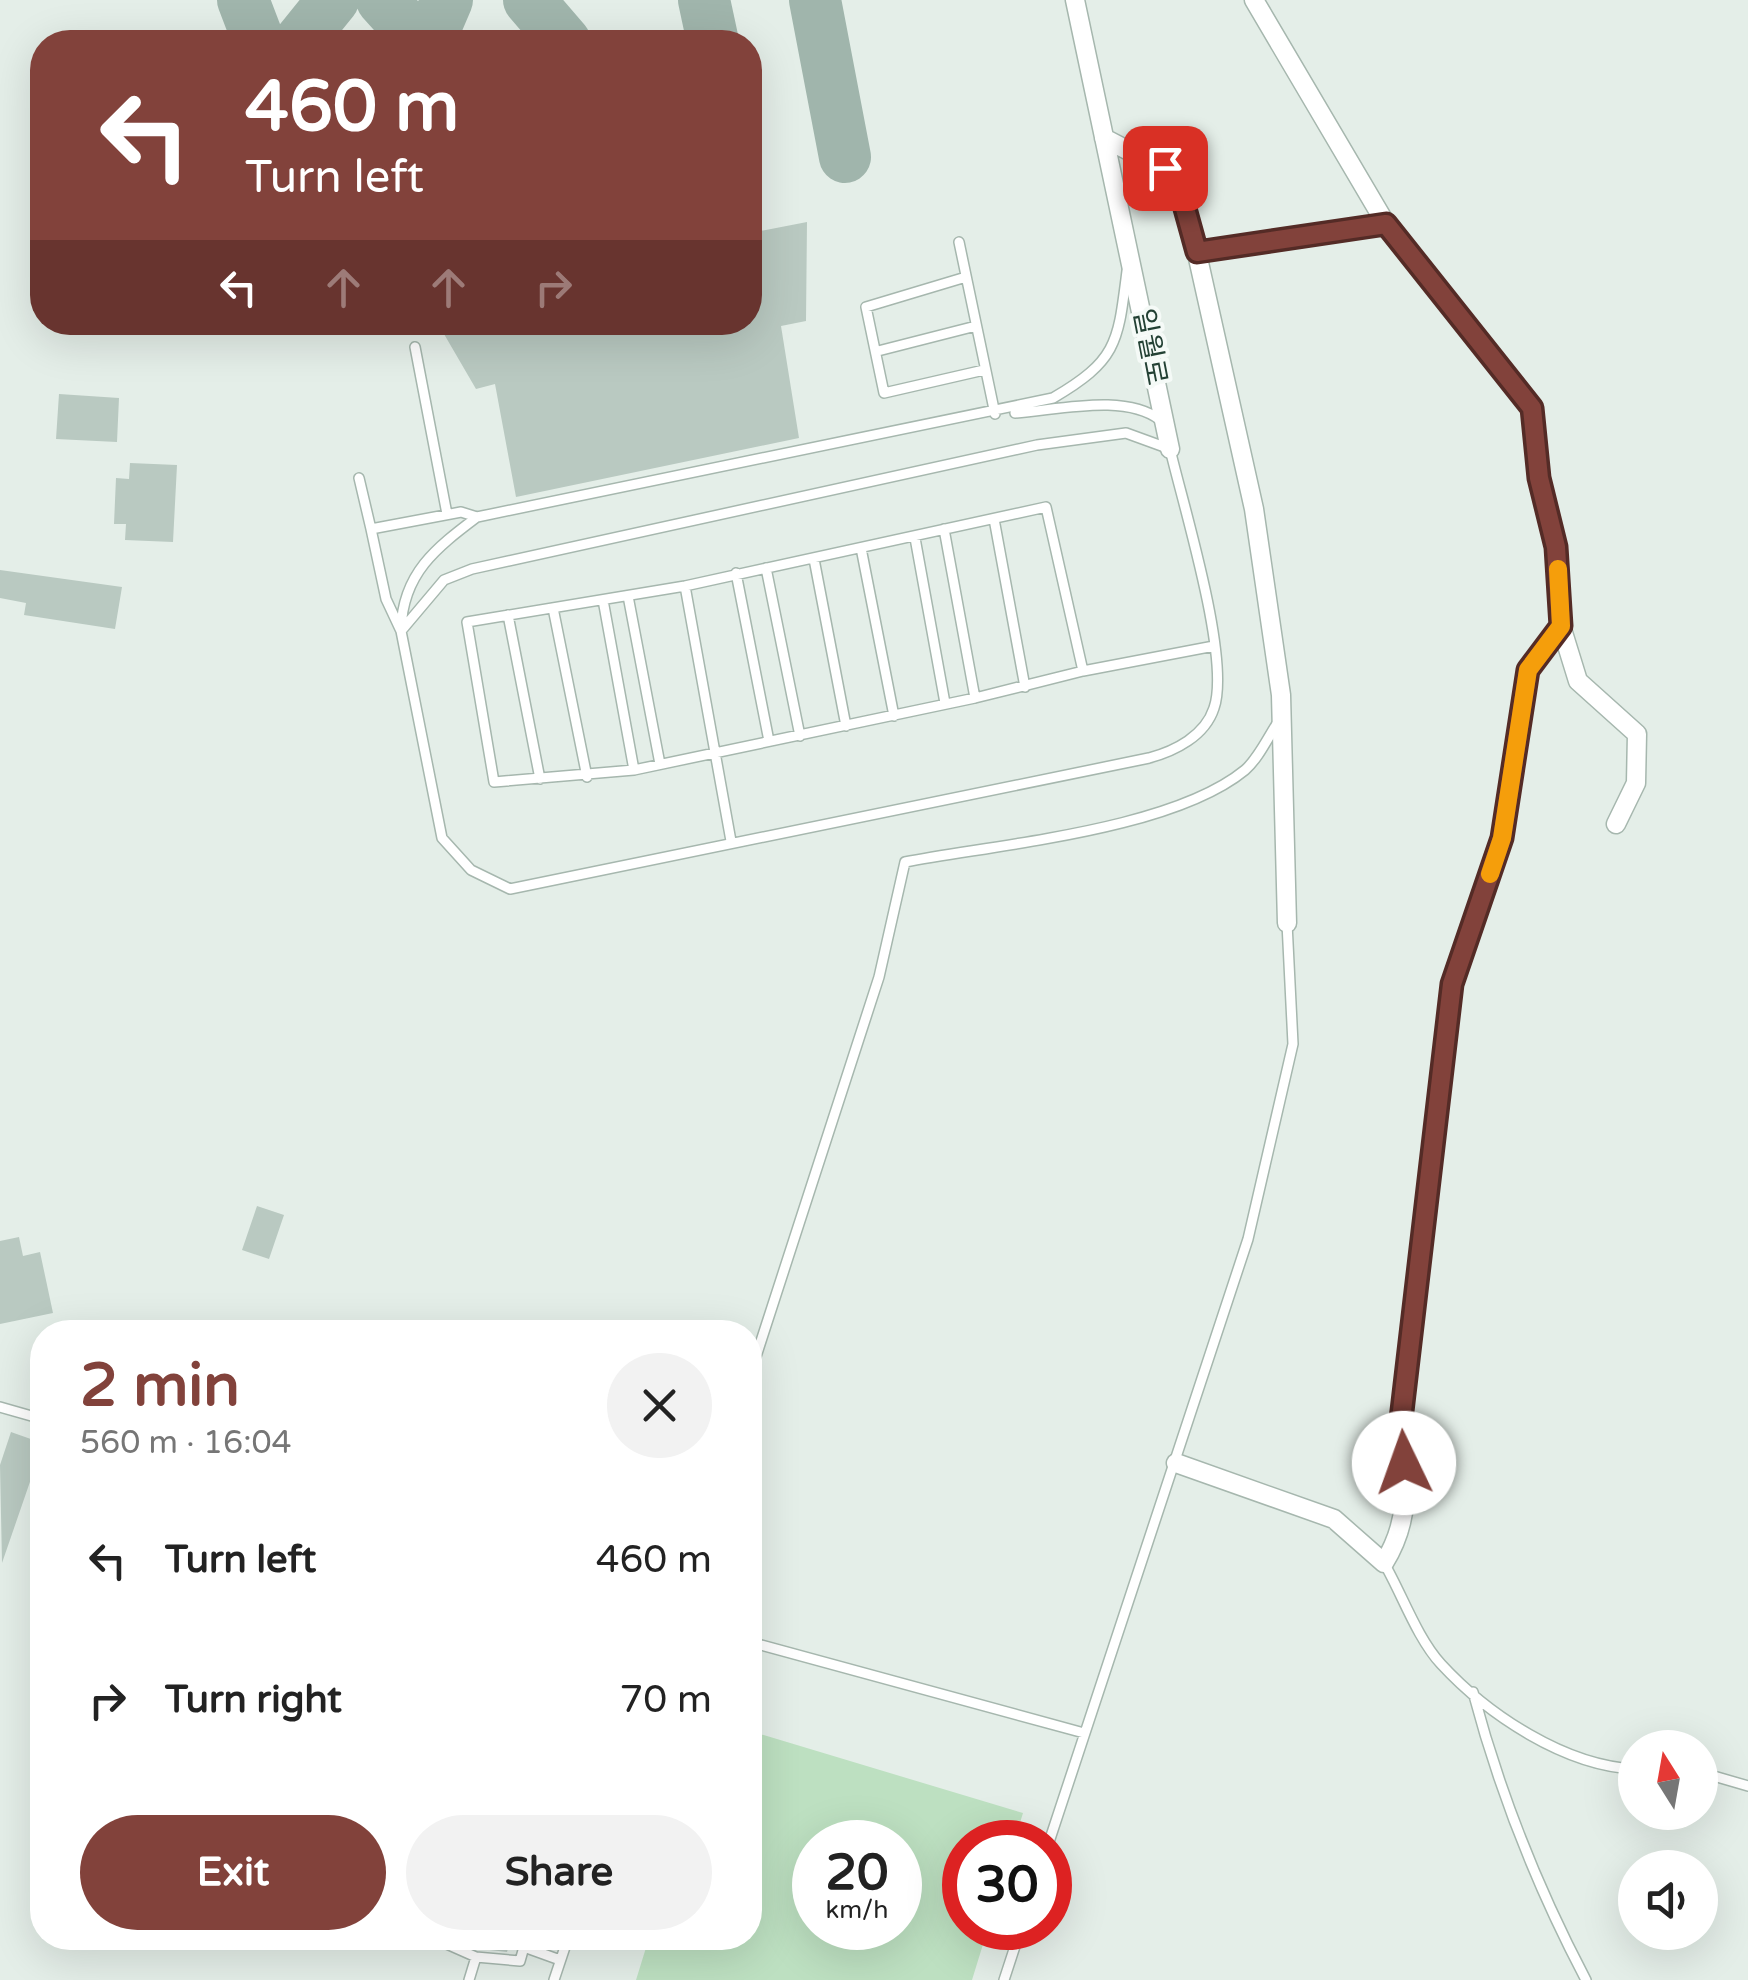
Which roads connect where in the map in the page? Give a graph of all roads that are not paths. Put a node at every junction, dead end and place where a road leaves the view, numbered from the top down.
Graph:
1 (1075, 0) edge
2 (1254, 0) edge
3 (1104, 138) junction
4 (1386, 224) junction
5 (959, 242) dead end
6 (1130, 244) junction
7 (1197, 252) junction
8 (966, 277) junction
9 (976, 326) junction
10 (414, 347) dead end
11 (878, 351) junction
12 (984, 370) junction
13 (993, 414) junction
14 (1166, 424) junction
15 (1170, 449) junction
16 (359, 478) dead end
17 (446, 514) junction
18 (477, 517) junction
19 (994, 518) junction
20 (371, 529) junction
21 (944, 529) junction
22 (915, 538) junction
23 (861, 548) junction
24 (814, 559) junction
25 (766, 568) junction
26 (736, 573) junction
27 (685, 586) junction
28 (628, 596) junction
29 (603, 600) junction
30 (553, 608) junction
31 (508, 615) junction
32 (1561, 626) junction
33 (400, 631) junction
34 (1214, 646) junction
35 (1083, 670) junction
36 (1025, 687) junction
37 (975, 698) junction
38 (945, 703) junction
39 (894, 716) junction
40 (1281, 716) junction
41 (846, 726) junction
42 (800, 736) junction
43 (769, 741) junction
44 (716, 753) junction
45 (660, 764) junction
46 (634, 770) junction
47 (586, 777) junction
48 (540, 780) junction
49 (1616, 824) dead end
50 (731, 841) junction
51 (1287, 922) joint
52 (762, 1338) edge
53 (0, 1407) edge
54 (30, 1416) edge
55 (1176, 1463) junction
56 (1384, 1562) junction
57 (762, 1645) edge
58 (1472, 1690) junction
59 (1084, 1733) junction
60 (1618, 1768) edge
61 (1718, 1777) edge
62 (1748, 1786) edge
63 (1055, 1820) edge
64 (460, 1950) edge
65 (523, 1950) edge
66 (541, 1950) edge
67 (564, 1950) edge
68 (1014, 1950) edge
69 (476, 1957) junction
70 (560, 1960) junction
71 (469, 1980) edge
72 (554, 1980) edge
73 (1004, 1980) edge
74 (1586, 1980) edge

1 - 3 street, 일월로
2 - 4 street
3 - 6 street, 일월로
3 - 7 street
4 - 7 street
4 - 32 street
5 - 8 lane
6 - 13 lane
6 - 14 street, 일월로
7 - 40 street
8 - 9 lane
8 - 11 lane
9 - 11 lane
9 - 12 lane
10 - 17 lane
11 - 12 lane
12 - 13 lane
13 - 14 lane
13 - 18 lane
14 - 15 street, 일월로
15 - 33 lane
15 - 34 lane
16 - 20 lane
17 - 18 lane
17 - 20 lane
18 - 33 lane
19 - 21 lane
19 - 35 lane
19 - 36 lane
20 - 33 lane
21 - 22 lane
21 - 37 lane
22 - 23 lane
22 - 38 lane
23 - 24 lane
23 - 39 lane
24 - 25 lane
24 - 41 lane
25 - 26 lane
25 - 42 lane
26 - 27 lane
26 - 43 lane
27 - 28 lane
27 - 44 lane
28 - 29 lane
28 - 45 lane
29 - 30 lane
29 - 46 lane
30 - 31 lane
30 - 47 lane
31 - 48 lane
31 - 48 lane
32 - 49 street
32 - 56 street
33 - 50 lane
34 - 35 lane
34 - 50 lane
35 - 36 lane
36 - 37 lane
37 - 38 lane
38 - 39 lane
39 - 41 lane
40 - 51 street
40 - 52 lane
41 - 42 lane
42 - 43 lane
43 - 44 lane
44 - 45 lane
44 - 50 lane
45 - 46 lane
46 - 47 lane
47 - 48 lane
51 - 55 lane
53 - 54 lane
55 - 56 street
55 - 59 lane
56 - 58 lane
57 - 59 lane
58 - 60 lane
58 - 74 lane
59 - 63 lane
61 - 62 lane
64 - 69 lane
65 - 69 lane
66 - 70 lane
67 - 70 lane
68 - 73 lane
69 - 71 lane
70 - 72 lane

